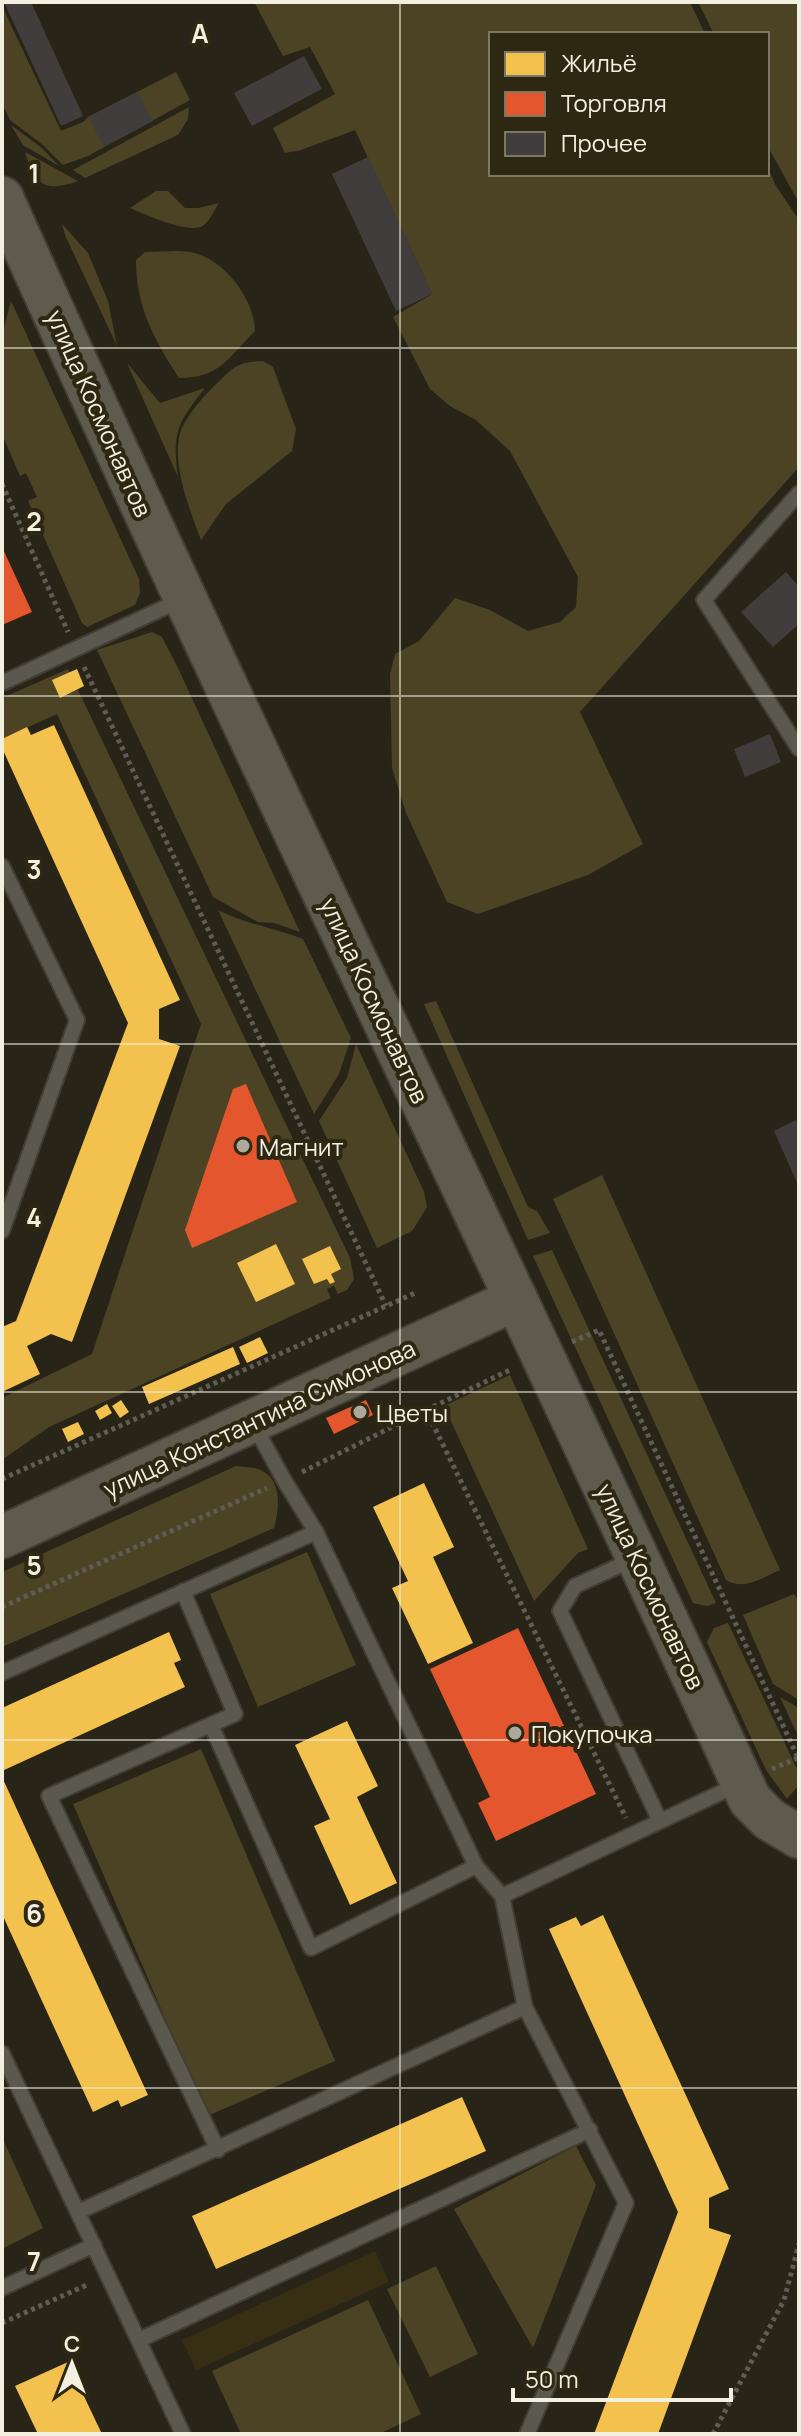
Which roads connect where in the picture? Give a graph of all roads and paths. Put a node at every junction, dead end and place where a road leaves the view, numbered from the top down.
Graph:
1 (5, 213) edge
2 (2, 484) edge
3 (799, 493) edge
4 (185, 599) junction
5 (76, 649) junction
6 (2, 683) edge
7 (799, 749) edge
8 (2, 866) edge
9 (2, 1231) edge
10 (415, 1293) dead end
11 (516, 1299) junction
12 (386, 1306) junction
13 (543, 1354) junction
14 (426, 1410) junction
15 (252, 1421) junction
16 (2, 1479) edge
17 (284, 1480) junction
18 (316, 1532) junction
19 (2, 1537) edge
20 (638, 1557) junction
21 (183, 1591) junction
22 (2, 1607) edge
23 (2, 1673) edge
24 (211, 1725) junction
25 (799, 1760) edge
26 (746, 1791) junction
27 (660, 1821) junction
28 (633, 1834) junction
29 (799, 1837) edge
30 (476, 1866) junction
31 (502, 1896) junction
32 (525, 2007) junction
33 (2, 2053) edge
34 (590, 2130) junction
35 (218, 2150) junction
36 (78, 2212) junction
37 (799, 2244) edge
38 (94, 2245) junction
39 (108, 2276) junction
40 (2, 2288) edge
41 (2, 2323) edge
42 (139, 2340) junction
43 (183, 2434) edge
44 (527, 2434) edge
45 (713, 2434) edge

1 - 4 main road, улица Космонавтов
2 - 5 path
3 - 7 lane
4 - 5 lane
4 - 11 main road, улица Космонавтов
5 - 6 lane
5 - 12 path
8 - 9 lane
10 - 12 path
11 - 13 main road, улица Космонавтов
11 - 15 main road, улица Константина Симонова
12 - 16 path
13 - 14 path
13 - 20 main road, улица Космонавтов
13 - 25 path
14 - 17 path
14 - 28 path
15 - 17 lane
15 - 19 main road, улица Константина Симонова
17 - 18 lane
17 - 22 path
18 - 21 lane
18 - 30 lane
20 - 26 main road, улица Космонавтов
20 - 27 lane
21 - 23 lane
21 - 24 lane
24 - 30 lane
24 - 35 lane
26 - 27 lane
26 - 29 main road
27 - 28 lane
28 - 31 lane
30 - 31 lane
31 - 32 lane
32 - 34 lane
32 - 35 lane
33 - 36 lane
34 - 42 lane
34 - 44 lane
35 - 36 lane
36 - 38 lane
37 - 45 path
38 - 39 lane
38 - 40 lane
39 - 41 path
39 - 42 lane
42 - 43 lane

